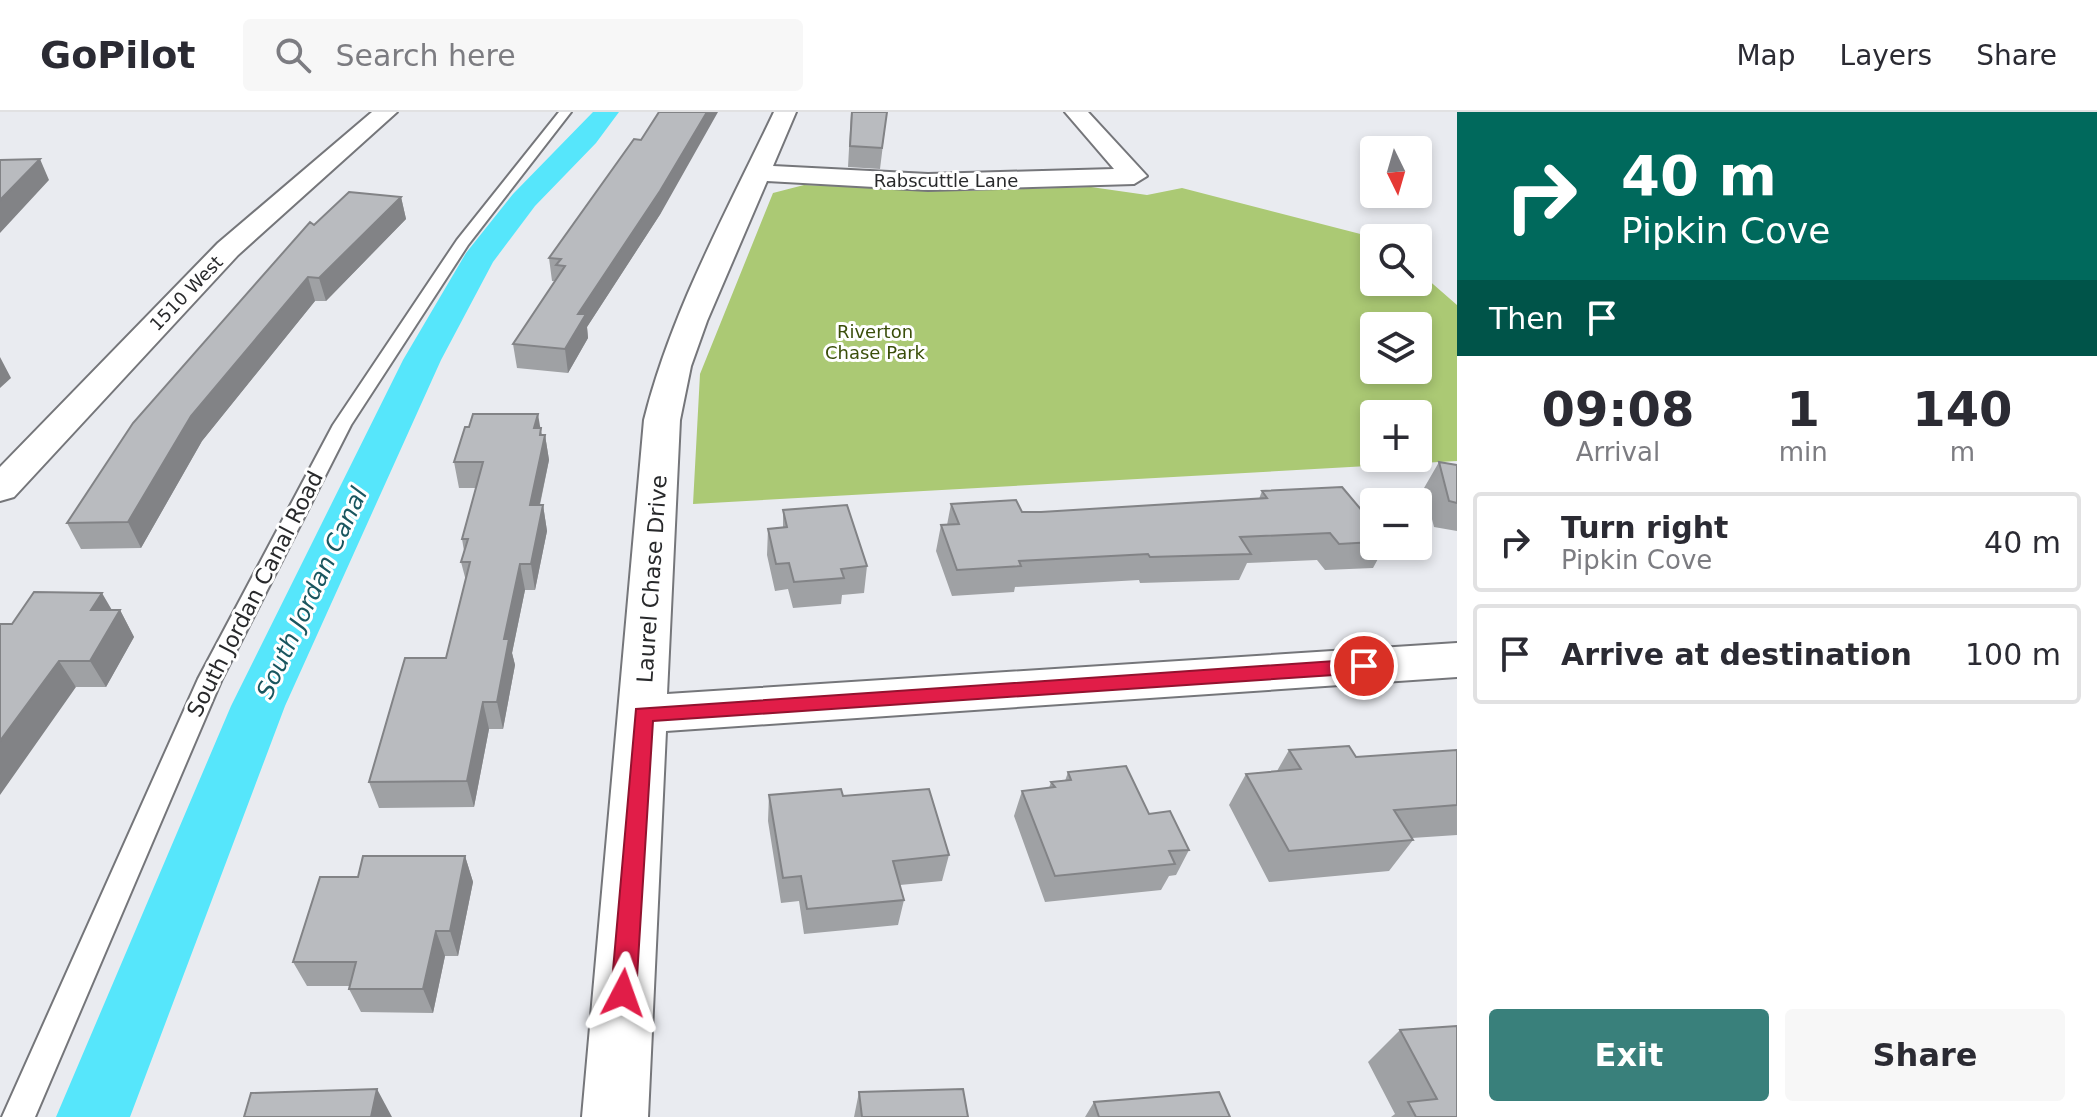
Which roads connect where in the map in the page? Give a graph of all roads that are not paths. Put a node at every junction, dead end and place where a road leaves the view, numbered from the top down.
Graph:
1 (386, 112) edge
2 (565, 112) edge
3 (785, 112) edge
4 (1076, 112) edge
5 (758, 173) junction
6 (0, 489) edge
7 (1457, 660) edge
8 (643, 714) junction
9 (18, 1117) edge
10 (615, 1117) edge

1 - 6 street, 1510 West
2 - 9 lane, South Jordan Canal Road
3 - 5 street, Laurel Chase Drive
4 - 5 street, Rabscuttle Lane
5 - 8 street, Laurel Chase Drive
7 - 8 street
8 - 10 street, Laurel Chase Drive

